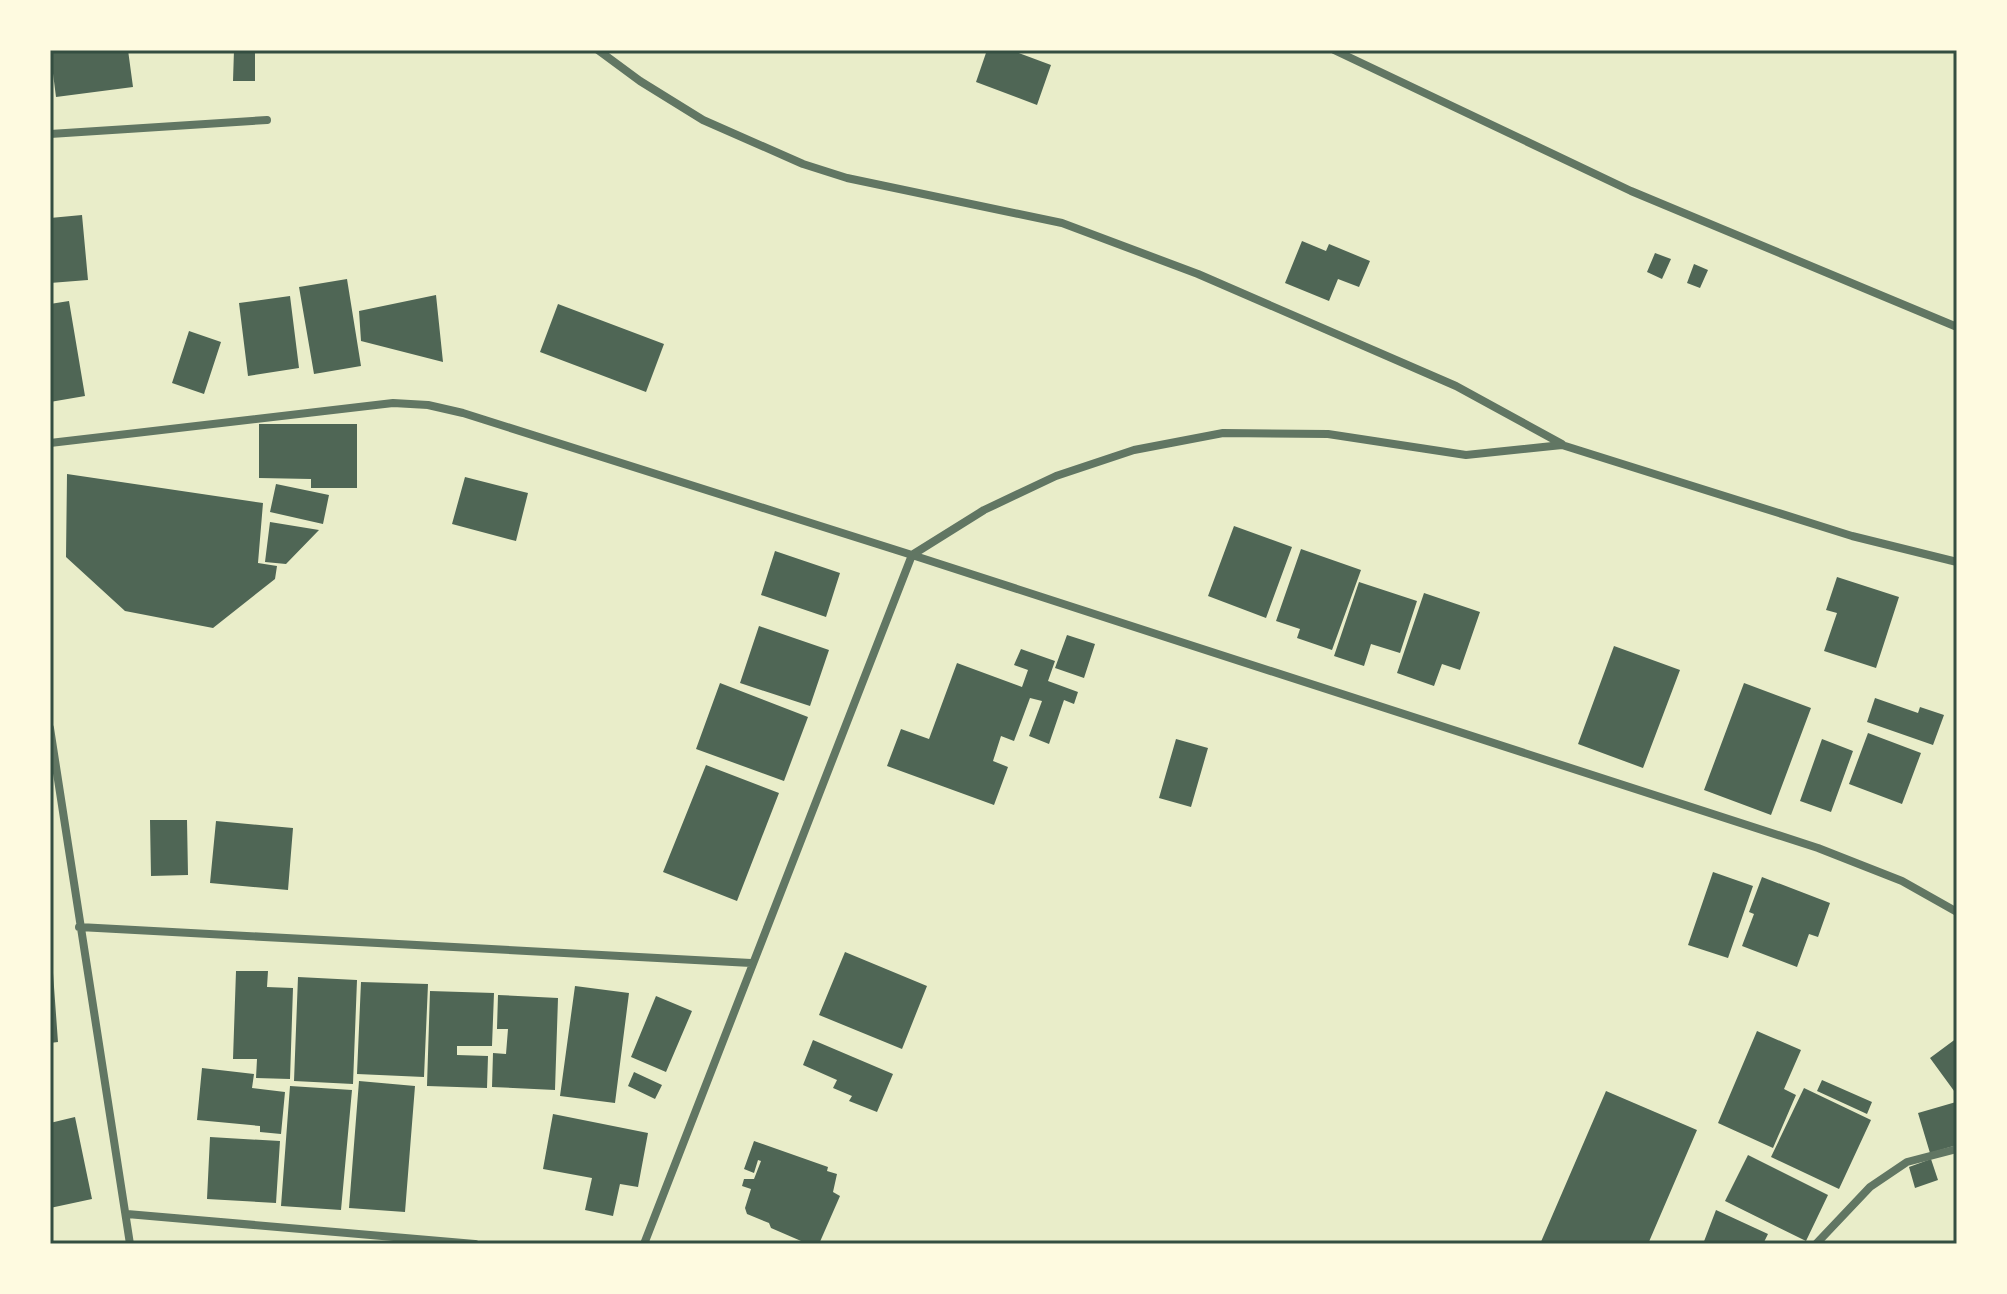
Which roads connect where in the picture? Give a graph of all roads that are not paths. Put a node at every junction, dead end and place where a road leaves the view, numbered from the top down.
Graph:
1 (598, 50) edge
2 (1334, 50) edge
3 (267, 120) dead end
4 (50, 134) edge
5 (1957, 327) edge
6 (50, 443) edge
7 (1562, 445) junction
8 (912, 555) junction
9 (1957, 562) edge
10 (50, 728) edge
11 (51, 740) edge
12 (1957, 912) edge
13 (79, 927) junction
14 (751, 963) junction
15 (1957, 1149) edge
16 (127, 1214) junction
17 (130, 1244) edge
18 (475, 1244) edge
19 (644, 1244) edge
20 (1816, 1244) edge

1 - 7 street
2 - 5 street
3 - 4 street
6 - 8 street
7 - 8 street
7 - 9 street
8 - 12 street
8 - 14 street
10 - 11 street
11 - 13 street
13 - 14 street
13 - 16 street
14 - 19 street
15 - 20 street
16 - 17 street
16 - 18 street

